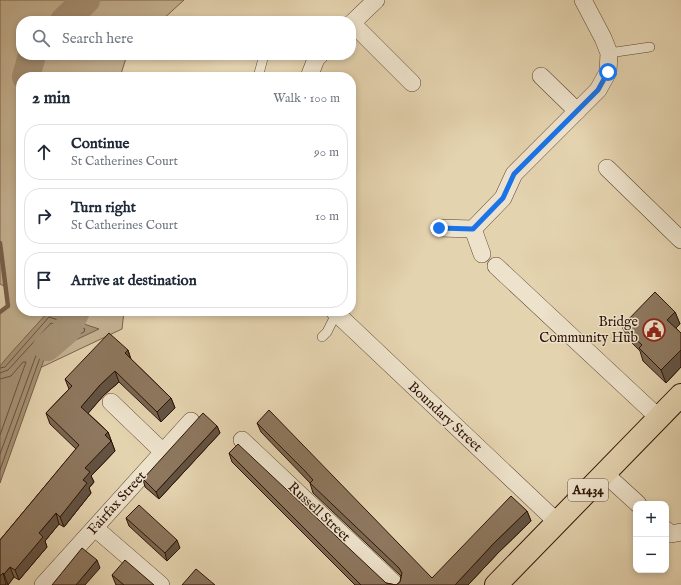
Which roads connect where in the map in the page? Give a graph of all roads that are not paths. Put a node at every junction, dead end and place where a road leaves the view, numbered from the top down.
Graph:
1 (376, 0) edge
2 (583, 0) edge
3 (356, 19) edge
4 (356, 27) edge
5 (650, 47) dead end
6 (609, 53) junction
7 (263, 60) edge
8 (316, 60) edge
9 (259, 72) edge
10 (311, 72) edge
11 (541, 76) dead end
12 (412, 83) dead end
13 (577, 111) junction
14 (607, 168) dead end
15 (439, 228) dead end
16 (473, 229) junction
17 (681, 240) edge
18 (482, 254) dead end
19 (496, 266) dead end
20 (333, 316) edge
21 (339, 316) edge
22 (322, 337) dead end
23 (681, 395) edge
24 (111, 402) dead end
25 (659, 418) junction
26 (191, 421) dead end
27 (242, 440) dead end
28 (163, 452) junction
29 (604, 473) junction
30 (635, 501) edge
31 (557, 522) junction
32 (95, 528) junction
33 (43, 585) edge
34 (161, 585) edge
35 (396, 585) edge
36 (496, 585) edge

1 - 3 street
2 - 6 street
4 - 12 street
5 - 6 lane
6 - 13 street
7 - 9 lane
8 - 10 street
11 - 13 street
13 - 16 street
14 - 17 street
15 - 16 street
16 - 18 street
19 - 25 street
20 - 22 lane
21 - 31 street, Boundary Street
23 - 25 main road, A1434
24 - 28 street
25 - 29 main road, A1434
26 - 28 street, Fairfax Street
27 - 35 street, Russell Street
28 - 32 street, Fairfax Street
29 - 30 street
29 - 31 main road, A1434
31 - 36 main road, A1434
32 - 33 street, Fairfax Street
32 - 34 street

